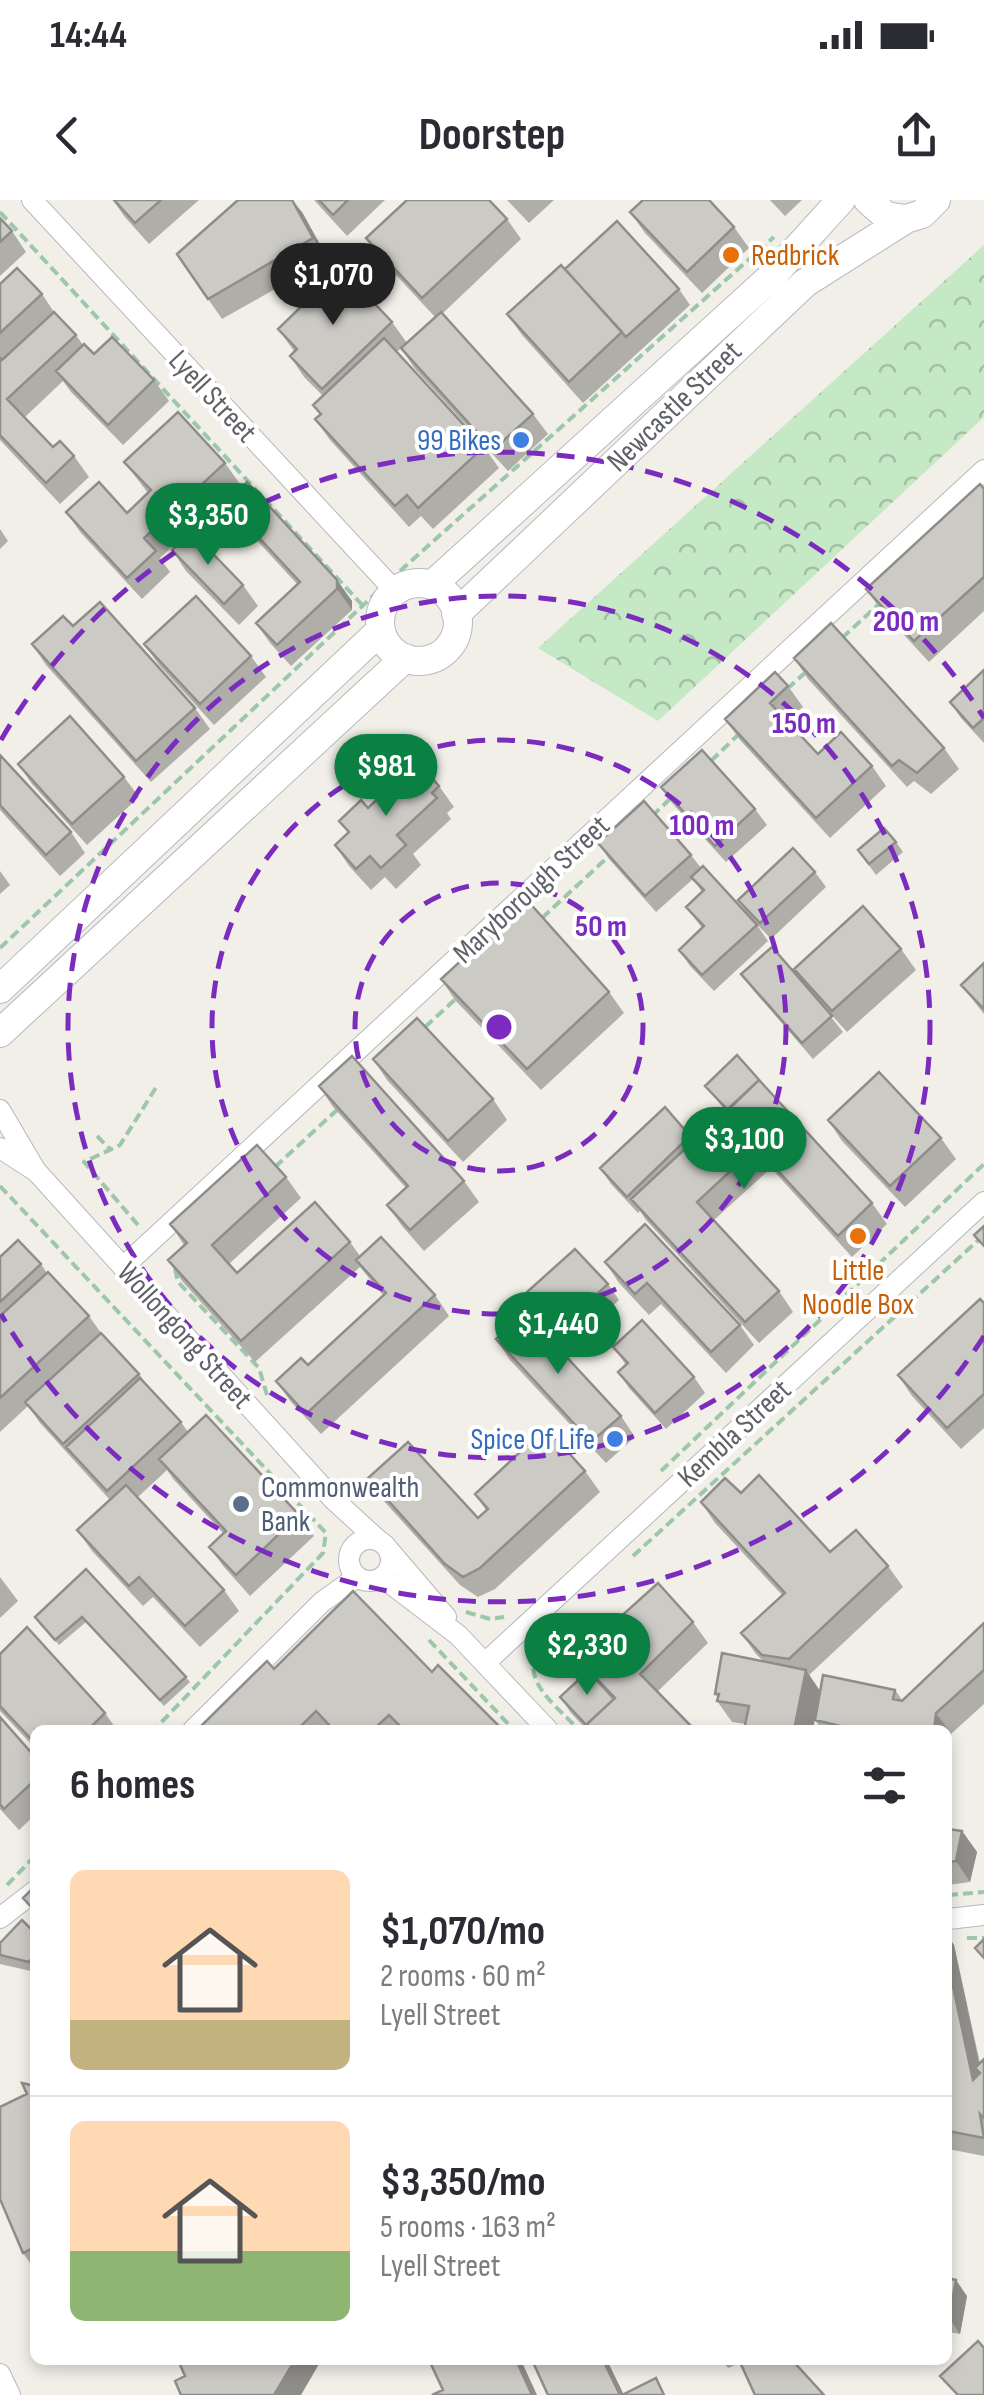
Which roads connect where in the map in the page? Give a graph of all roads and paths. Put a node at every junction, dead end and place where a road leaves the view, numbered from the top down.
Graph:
1 (32, 200) edge
2 (842, 200) edge
3 (868, 200) edge
4 (936, 200) edge
5 (0, 212) edge
6 (906, 219) junction
7 (984, 470) edge
8 (432, 585) junction
9 (395, 591) junction
10 (882, 601) edge
11 (363, 606) dead end
12 (456, 614) junction
13 (380, 630) junction
14 (838, 642) edge
15 (404, 658) junction
16 (809, 669) edge
17 (780, 696) edge
18 (751, 724) edge
19 (707, 764) edge
20 (678, 792) edge
21 (649, 819) edge
22 (620, 846) edge
23 (532, 928) edge
24 (0, 989) edge
25 (460, 996) edge
26 (0, 1033) edge
27 (416, 1036) edge
28 (156, 1086) dead end
29 (343, 1104) edge
30 (0, 1110) edge
31 (97, 1136) dead end
32 (0, 1148) edge
33 (110, 1149) junction
34 (984, 1164) edge
35 (36, 1171) junction
36 (270, 1172) edge
37 (0, 1186) edge
38 (984, 1202) edge
39 (138, 1225) dead end
40 (984, 1235) edge
41 (177, 1262) edge
42 (123, 1267) junction
43 (279, 1408) edge
44 (657, 1475) dead end
45 (334, 1500) junction
46 (383, 1544) junction
47 (353, 1562) junction
48 (626, 1562) dead end
49 (382, 1577) junction
50 (460, 1606) dead end
51 (510, 1614) dead end
52 (458, 1635) junction
53 (542, 1639) dead end
54 (485, 1663) junction
55 (159, 1725) edge
56 (198, 1725) edge
57 (543, 1725) edge
58 (573, 1725) edge
59 (30, 1861) edge
60 (0, 1891) edge
61 (984, 1892) edge
62 (30, 1895) edge
63 (952, 1895) edge
64 (7, 1914) edge
65 (984, 1915) edge
66 (952, 1919) edge
67 (0, 1928) edge
68 (0, 2374) edge
69 (10, 2395) edge

1 - 9 street, Lyell Street
2 - 8 main road, Newcastle Street
3 - 6 main road
4 - 6 main road, Newcastle Street
5 - 11 path
6 - 12 main road, Newcastle Street
7 - 42 street, Maryborough Street
8 - 9 main road
8 - 12 main road
9 - 13 main road
10 - 14 path
12 - 15 main road
13 - 15 main road
13 - 24 main road
15 - 26 main road
16 - 17 path
18 - 19 path
20 - 21 path
22 - 23 path
25 - 27 path
28 - 33 path
29 - 36 path
30 - 35 street, Wollongong Street
31 - 33 path
32 - 35 street, Wollongong Street
33 - 39 path
34 - 44 path
35 - 42 street, Wollongong Street
37 - 55 path
38 - 54 street, Kembla Street
40 - 48 path
41 - 43 path
42 - 45 street, Wollongong Street
45 - 46 street, Wollongong Street
45 - 47 street, Wollongong Street
46 - 47 street
46 - 49 street
46 - 52 street, Wollongong Street
47 - 49 street
47 - 56 street
49 - 52 street, Wollongong Street
50 - 51 path
52 - 54 street, Wollongong Street
53 - 58 path
54 - 57 street, Wollongong Street
59 - 60 path
61 - 63 path
62 - 64 street
64 - 67 street
65 - 66 street
68 - 69 street

